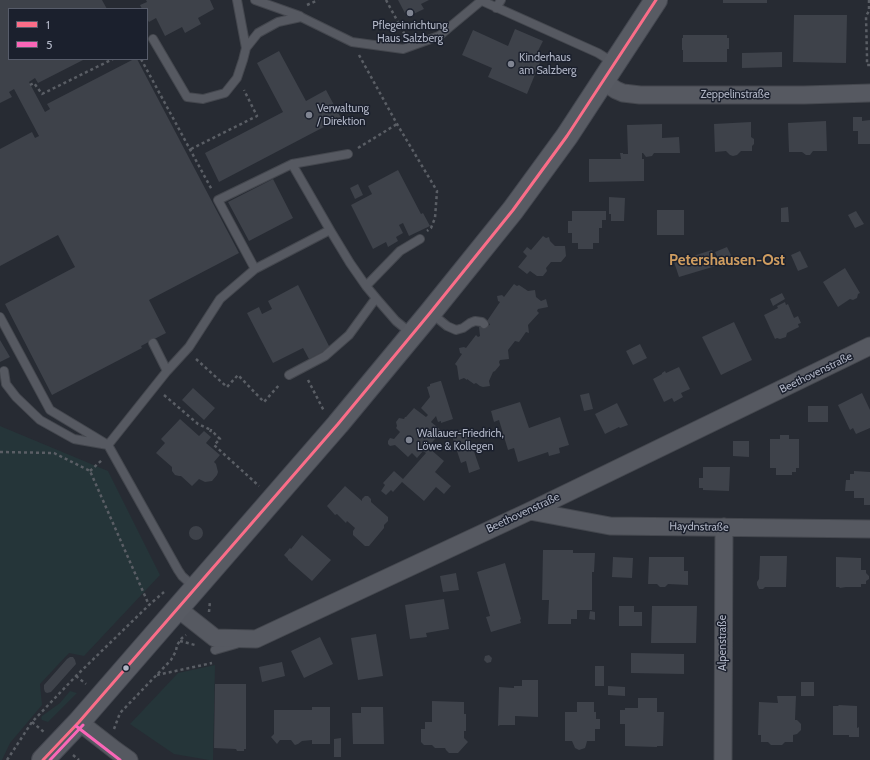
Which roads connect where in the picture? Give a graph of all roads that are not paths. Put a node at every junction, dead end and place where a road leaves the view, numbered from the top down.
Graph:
1 (237, 0) edge
2 (255, 0) edge
3 (481, 0) edge
4 (501, 0) edge
5 (656, 0) edge
6 (496, 8) junction
7 (301, 17) junction
8 (153, 39) dead end
9 (246, 48) junction
10 (609, 72) junction
11 (870, 93) edge
12 (348, 154) road end
13 (292, 164) junction
14 (330, 230) junction
15 (420, 238) road end
16 (255, 269) junction
17 (366, 286) junction
18 (376, 298) junction
19 (430, 313) junction
20 (0, 317) edge
21 (484, 324) dead end
22 (413, 334) junction
23 (153, 343) dead end
24 (870, 346) edge
25 (4, 371) dead end
26 (167, 372) junction
27 (289, 375) road end
28 (108, 445) junction
29 (530, 511) junction
30 (724, 527) junction
31 (870, 529) edge
32 (188, 582) junction
33 (177, 608) junction
34 (256, 639) junction
35 (215, 650) dead end
36 (79, 722) junction
37 (43, 760) edge
38 (129, 760) edge
39 (723, 760) edge

1 - 9 lane
2 - 7 lane
3 - 6 lane
3 - 7 lane
4 - 6 lane
5 - 10 main road
6 - 10 lane
7 - 9 lane
8 - 9 lane
10 - 11 street, Zeppelinstraße
10 - 19 main road
12 - 13 lane
13 - 14 lane
13 - 16 lane
14 - 16 lane
14 - 17 lane
15 - 17 lane
16 - 26 lane
17 - 18 lane
18 - 22 lane
18 - 27 lane
19 - 21 lane
19 - 22 main road
20 - 28 lane
22 - 32 main road
23 - 26 lane
24 - 29 street, Beethovenstraße
25 - 28 lane
26 - 28 lane
28 - 32 lane
29 - 30 street, Haydnstraße
29 - 34 street, Beethovenstraße
30 - 31 street, Haydnstraße
30 - 39 street, Alpenstraße
32 - 33 main road
33 - 34 street, Beethovenstraße
33 - 36 main road
34 - 35 lane
36 - 37 main road
36 - 38 street

